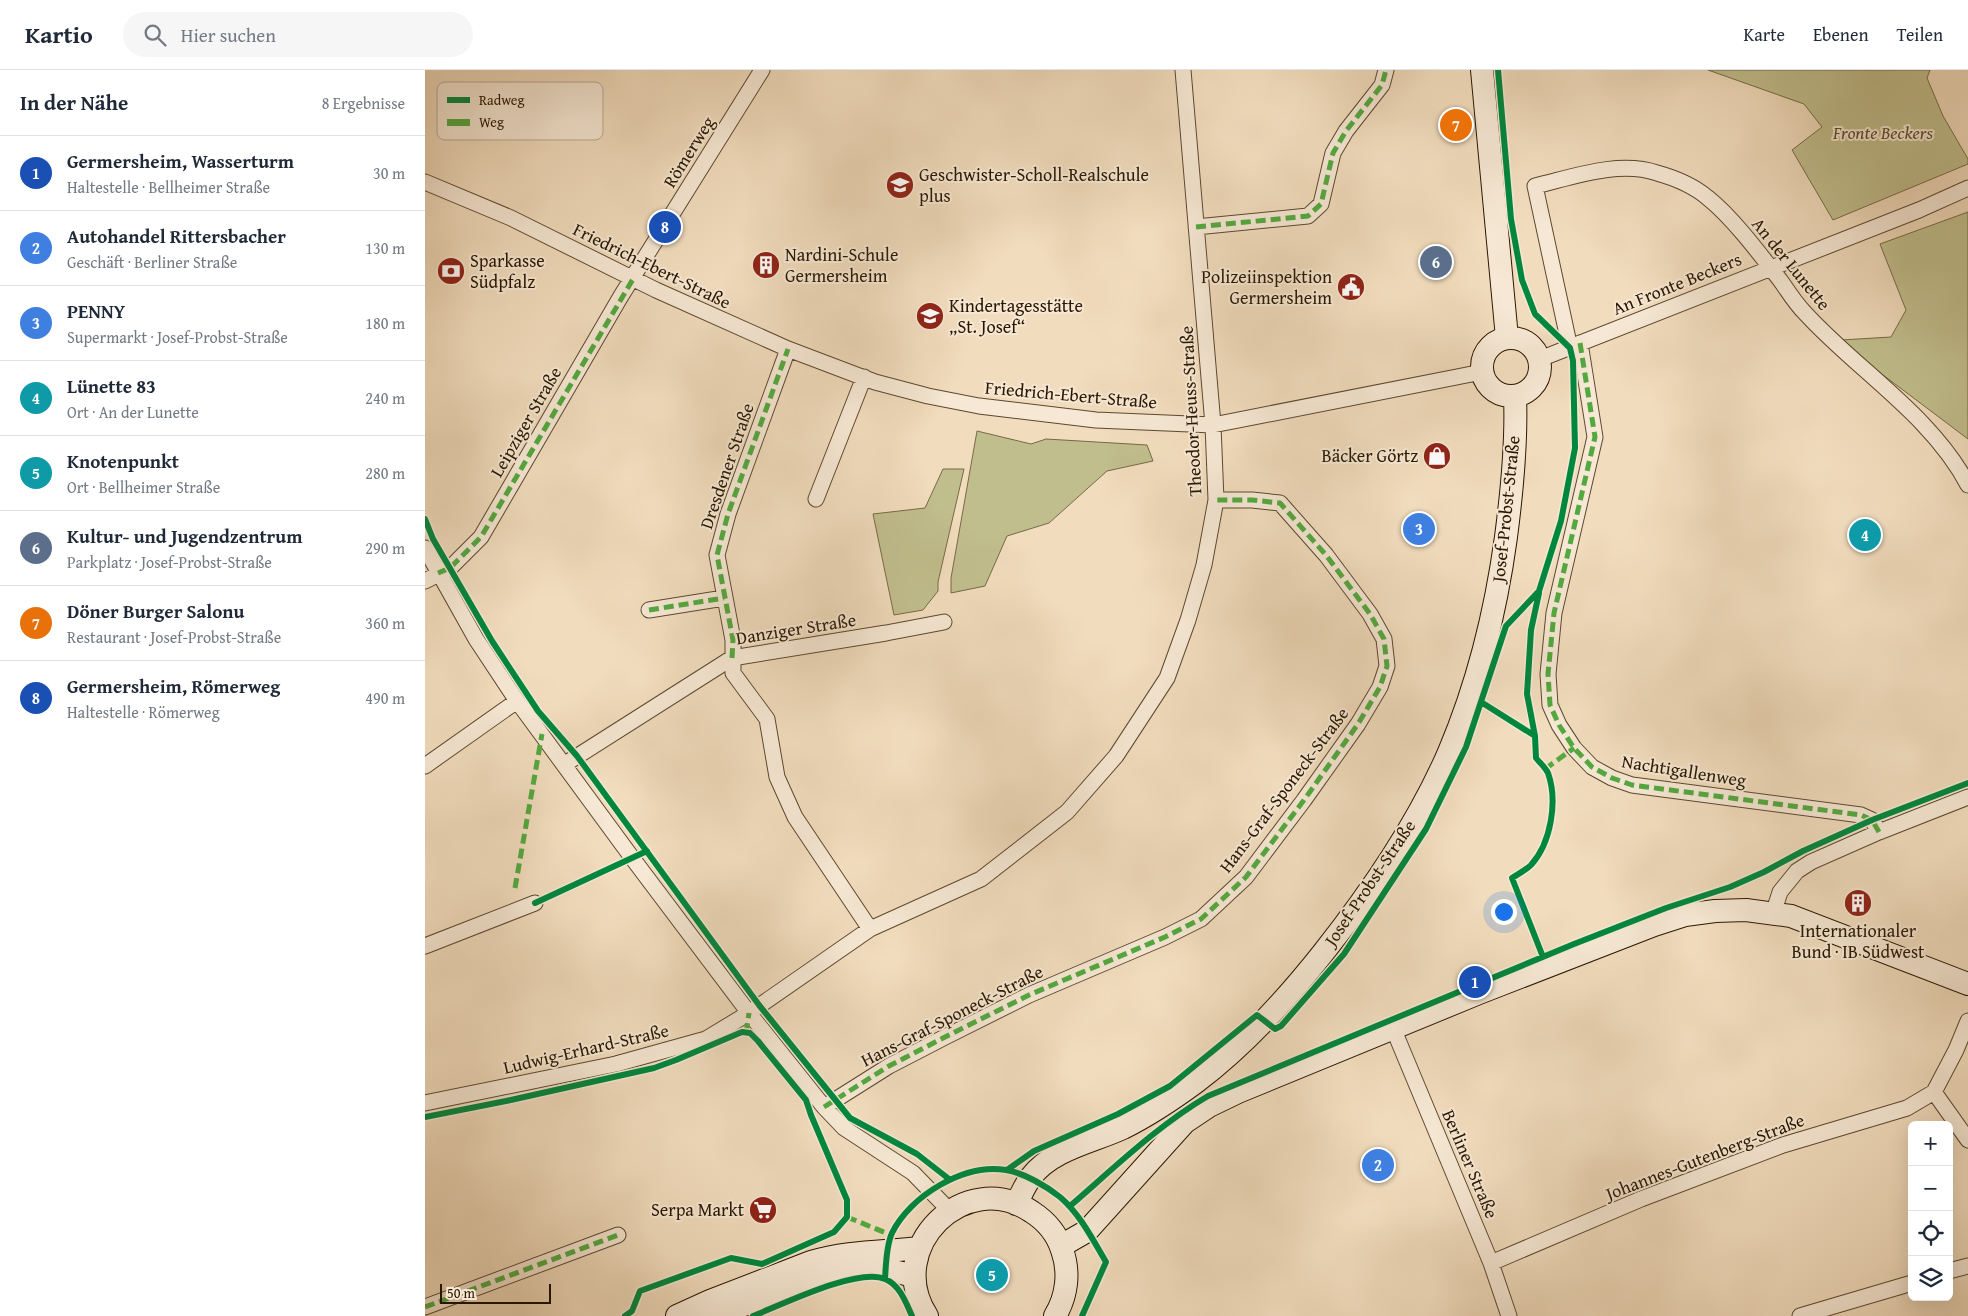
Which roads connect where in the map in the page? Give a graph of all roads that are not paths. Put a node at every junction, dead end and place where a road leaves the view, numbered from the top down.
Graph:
1 (762, 70) edge
2 (1183, 70) edge
3 (1386, 70) edge
4 (1482, 70) edge
5 (425, 182) edge
6 (1968, 188) edge
7 (1196, 227) junction
8 (1769, 268) junction
9 (633, 279) junction
10 (1507, 338) junction
11 (1575, 345) junction
12 (788, 350) junction
13 (1540, 359) junction
14 (1482, 372) junction
15 (865, 378) junction
16 (1515, 396) junction
17 (1213, 425) junction
18 (1968, 485) edge
19 (816, 499) dead end
20 (1216, 500) junction
21 (425, 548) edge
22 (438, 573) junction
23 (425, 581) edge
24 (724, 598) junction
25 (649, 610) dead end
26 (944, 622) dead end
27 (732, 658) junction
28 (517, 701) junction
29 (565, 764) junction
30 (425, 766) edge
31 (1968, 797) edge
32 (1879, 832) junction
33 (535, 903) dead end
34 (1773, 914) junction
35 (870, 929) junction
36 (425, 946) edge
37 (1968, 984) edge
38 (749, 1013) junction
39 (1968, 1021) edge
40 (1393, 1028) junction
41 (1934, 1092) junction
42 (425, 1103) edge
43 (824, 1107) junction
44 (1968, 1140) edge
45 (1016, 1204) junction
46 (950, 1211) junction
47 (618, 1235) dead end
48 (1061, 1246) junction
49 (919, 1248) junction
50 (1491, 1263) junction
51 (1968, 1266) edge
52 (1953, 1270) edge
53 (915, 1276) junction
54 (1908, 1283) edge
55 (425, 1307) edge
56 (1504, 1314) edge
57 (677, 1316) edge
58 (714, 1316) edge
59 (927, 1316) edge
60 (1055, 1316) edge
61 (1800, 1316) edge

1 - 9 street, Römerweg
2 - 7 street, Theodor-Heuss-Straße
3 - 7 street
4 - 10 main road
5 - 9 street, Friedrich-Ebert-Straße
6 - 8 street, An Fronte Beckers
7 - 17 street, Theodor-Heuss-Straße
8 - 11 street, An Fronte Beckers
8 - 11 street, An der Lunette
8 - 18 street, An der Lunette
9 - 12 street, Friedrich-Ebert-Straße
9 - 22 street, Leipziger Straße
10 - 13 main road
10 - 14 main road
11 - 13 street, An Fronte Beckers
11 - 32 street, Nachtigallenweg
12 - 15 street, Friedrich-Ebert-Straße
12 - 24 street, Dresdener Straße
13 - 16 main road
14 - 16 main road
14 - 17 street, Friedrich-Ebert-Straße
15 - 17 street, Friedrich-Ebert-Straße
15 - 19 street
16 - 45 main road, Josef-Probst-Straße
17 - 20 street, Theodor-Heuss-Straße
20 - 35 street, Theodor-Heuss-Straße
20 - 43 street, Hans-Graf-Sponeck-Straße
21 - 22 street
22 - 23 street, Leipziger Straße
22 - 28 street
24 - 25 street
24 - 27 street, Dresdener Straße
26 - 27 street, Danziger Straße
27 - 29 street, Danziger Straße
27 - 35 street, Dresdener Straße
28 - 29 street
28 - 30 street
29 - 38 street
31 - 32 street
32 - 34 street
33 - 36 street
34 - 37 main road
34 - 40 main road
35 - 38 street, Theodor-Heuss-Straße
38 - 42 street, Ludwig-Erhard-Straße
38 - 43 street
39 - 41 street
40 - 48 main road
40 - 50 street, Berliner Straße
41 - 44 street
41 - 50 street, Johannes-Gutenberg-Straße
43 - 46 street
45 - 46 main road
45 - 48 main road
46 - 49 main road
47 - 55 street
48 - 60 main road
49 - 53 main road
49 - 57 main road
50 - 56 street, Berliner Straße
51 - 52 street
53 - 58 main road
53 - 59 main road
54 - 61 street

